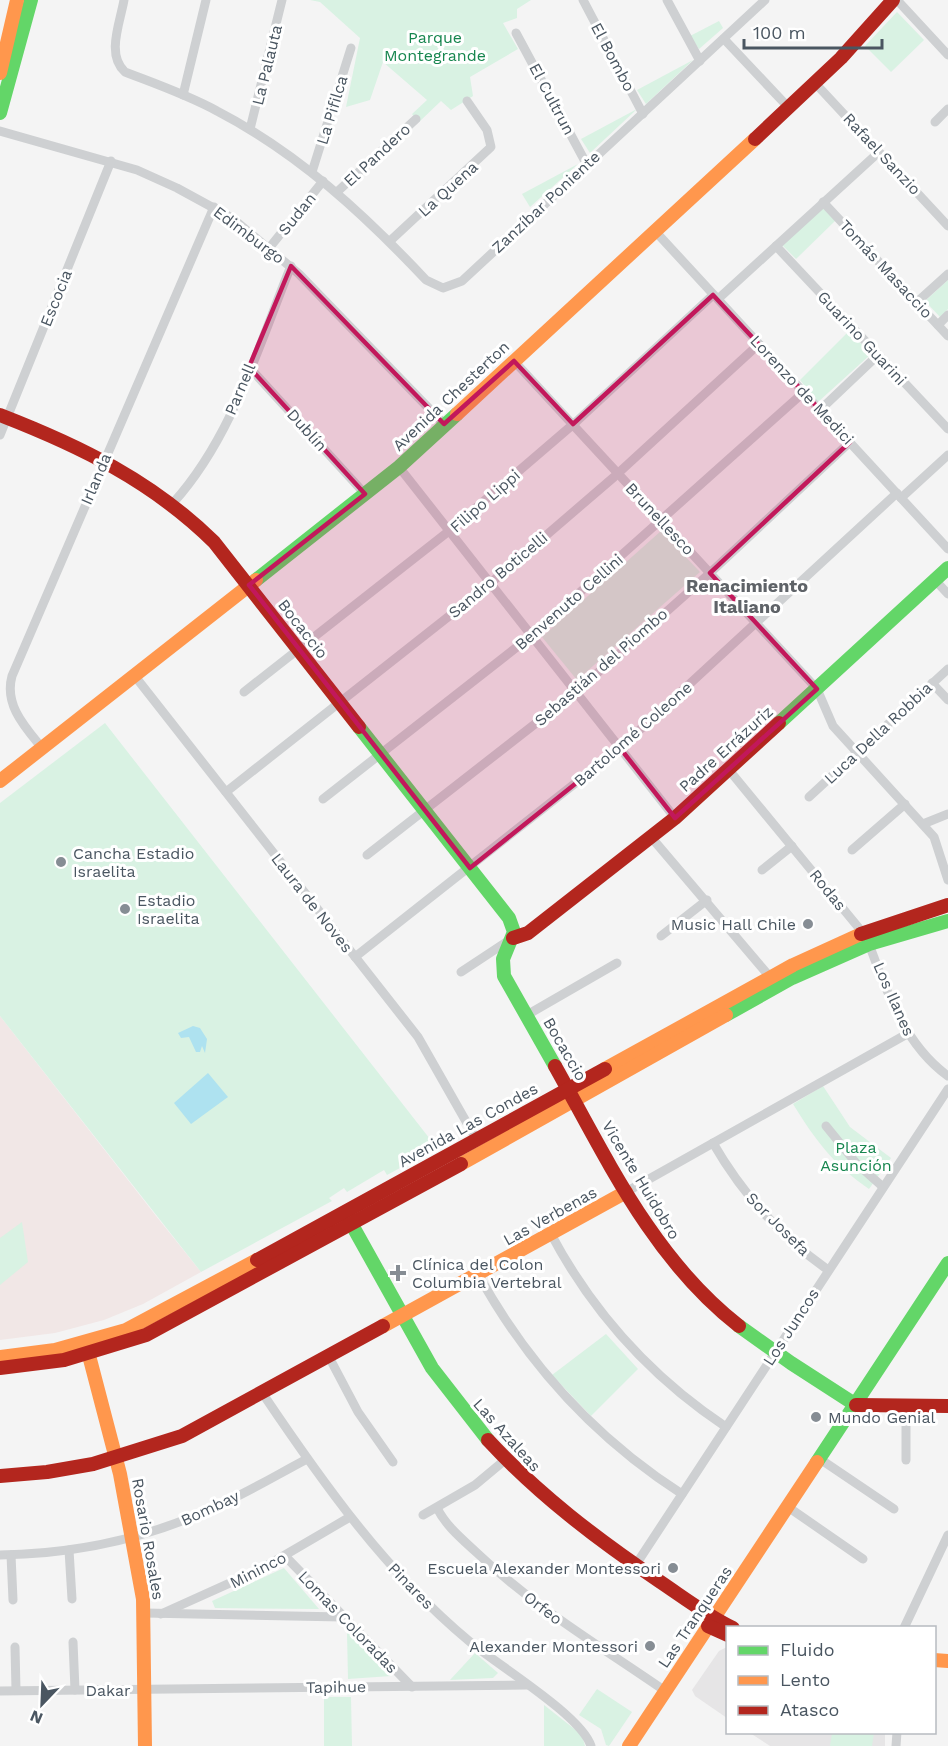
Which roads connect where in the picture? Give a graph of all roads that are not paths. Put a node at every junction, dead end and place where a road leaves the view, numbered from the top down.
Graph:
1 (17, 0) edge
2 (31, 0) edge
3 (124, 0) edge
4 (206, 0) edge
5 (282, 0) edge
6 (583, 0) edge
7 (667, 0) edge
8 (749, 0) edge
9 (765, 0) edge
10 (895, 0) edge
11 (755, 10) junction
12 (516, 33) dead end
13 (724, 39) junction
14 (4, 47) edge
15 (351, 48) dead end
16 (948, 55) edge
17 (700, 61) junction
18 (0, 73) edge
19 (815, 83) junction
20 (183, 95) junction
21 (467, 100) dead end
22 (789, 108) junction
23 (948, 109) edge
24 (0, 113) edge
25 (643, 114) junction
26 (416, 119) dead end
27 (935, 122) dead end
28 (250, 129) junction
29 (0, 131) edge
30 (879, 152) junction
31 (111, 161) junction
32 (587, 165) junction
33 (312, 172) junction
34 (323, 181) junction
35 (337, 192) junction
36 (824, 202) junction
37 (213, 207) junction
38 (948, 226) edge
39 (655, 231) junction
40 (390, 241) junction
41 (776, 246) junction
42 (270, 247) junction
43 (291, 266) junction
44 (948, 274) edge
45 (716, 297) junction
46 (917, 302) junction
47 (948, 315) edge
48 (938, 325) junction
49 (948, 336) edge
50 (759, 344) junction
51 (878, 355) junction
52 (514, 361) junction
53 (249, 367) junction
54 (804, 392) junction
55 (820, 410) junction
56 (4, 416) edge
57 (444, 424) junction
58 (573, 424) junction
59 (948, 429) edge
60 (0, 435) edge
61 (850, 442) junction
62 (948, 455) edge
63 (105, 459) junction
64 (399, 467) junction
65 (618, 473) junction
66 (365, 494) junction
67 (899, 496) junction
68 (173, 503) junction
69 (663, 521) junction
70 (449, 531) junction
71 (948, 549) edge
72 (948, 568) edge
73 (710, 573) junction
74 (935, 580) junction
75 (490, 584) junction
76 (249, 585) junction
77 (948, 594) edge
78 (757, 623) junction
79 (531, 636) junction
80 (299, 650) junction
81 (948, 669) edge
82 (134, 675) junction
83 (932, 683) junction
84 (817, 689) junction
85 (576, 692) junction
86 (244, 693) dead end
87 (948, 700) edge
88 (340, 702) junction
89 (42, 748) junction
90 (620, 748) junction
91 (857, 753) junction
92 (381, 754) junction
93 (729, 770) junction
94 (0, 781) edge
95 (226, 792) junction
96 (809, 797) dead end
97 (323, 799) dead end
98 (905, 804) junction
99 (425, 811) junction
100 (948, 814) edge
101 (675, 818) junction
102 (923, 824) junction
103 (651, 837) junction
104 (792, 846) junction
105 (852, 850) dead end
106 (368, 855) dead end
107 (470, 868) junction
108 (762, 870) dead end
109 (948, 880) edge
110 (707, 900) junction
111 (948, 905) edge
112 (948, 921) edge
113 (661, 936) dead end
114 (513, 938) junction
115 (866, 939) junction
116 (355, 957) junction
117 (617, 963) dead end
118 (461, 972) dead end
119 (770, 977) junction
120 (526, 1016) junction
121 (907, 1034) junction
122 (948, 1076) edge
123 (948, 1089) edge
124 (572, 1093) junction
125 (826, 1126) dead end
126 (476, 1139) junction
127 (713, 1143) junction
128 (883, 1187) junction
129 (626, 1192) junction
130 (348, 1217) junction
131 (551, 1234) junction
132 (948, 1263) edge
133 (828, 1270) junction
134 (478, 1274) junction
135 (402, 1316) junction
136 (87, 1349) junction
137 (774, 1354) junction
138 (0, 1357) edge
139 (329, 1357) junction
140 (0, 1368) edge
141 (263, 1394) junction
142 (856, 1405) junction
143 (906, 1406) junction
144 (948, 1406) edge
145 (726, 1427) junction
146 (307, 1459) junction
147 (820, 1459) junction
148 (116, 1460) junction
149 (505, 1460) junction
150 (906, 1460) dead end
151 (393, 1462) dead end
152 (0, 1476) edge
153 (682, 1494) junction
154 (788, 1507) junction
155 (437, 1508) junction
156 (894, 1509) dead end
157 (423, 1515) dead end
158 (350, 1516) junction
159 (948, 1535) edge
160 (132, 1537) junction
161 (69, 1550) junction
162 (944, 1552) edge
163 (0, 1555) edge
164 (11, 1555) junction
165 (285, 1556) junction
166 (863, 1559) dead end
167 (635, 1566) junction
168 (72, 1599) dead end
169 (13, 1600) dead end
170 (145, 1613) junction
171 (161, 1614) junction
172 (342, 1617) junction
173 (711, 1621) junction
174 (727, 1626) edge
175 (905, 1626) edge
176 (726, 1633) edge
177 (74, 1642) dead end
178 (15, 1647) dead end
179 (526, 1685) junction
180 (412, 1687) junction
181 (145, 1689) junction
182 (16, 1690) junction
183 (75, 1690) junction
184 (0, 1691) edge
185 (665, 1691) junction
186 (145, 1746) edge
187 (591, 1746) edge
188 (629, 1746) edge

1 - 14 main road
2 - 24 main road
3 - 20 street, Zanzíbar Poniente
4 - 20 street
5 - 28 street, La Palauta
6 - 25 street, El Bombo
7 - 17 street
8 - 11 street
9 - 11 street, Zanzíbar Poniente
10 - 16 street
10 - 19 main road, Avenida Chesterton
11 - 13 street, Zanzíbar Poniente
12 - 32 street, El Cultrun
13 - 17 street, Zanzíbar Poniente
13 - 22 street
14 - 18 main road
15 - 33 street, La Pifilca
17 - 25 street, Zanzíbar Poniente
19 - 22 main road, Avenida Chesterton
19 - 30 street, Rafael Sanzio
20 - 28 street, Zanzíbar Poniente
21 - 40 street, La Quena
22 - 39 main road, Avenida Chesterton
23 - 27 street
25 - 32 street, Zanzíbar Poniente
26 - 35 street, El Pandero
28 - 33 street, Zanzíbar Poniente
29 - 31 street, Edimburgo
30 - 36 street, Filipo Lippi
30 - 38 street, Rafael Sanzio
31 - 37 street, Edimburgo
31 - 56 street, Escocia
32 - 40 street, Zanzíbar Poniente
33 - 34 street, Zanzíbar Poniente
34 - 35 street, Zanzíbar Poniente
34 - 42 street, Sudan
35 - 40 street, Zanzíbar Poniente
36 - 41 street, Filipo Lippi
36 - 46 street, Tomás Masaccio
37 - 42 street, Edimburgo
37 - 63 street, Irlanda
39 - 45 street, Lorenzo de Medici
39 - 52 main road, Avenida Chesterton
41 - 45 street, Filipo Lippi
41 - 51 street, Guarino Guarini
42 - 43 street, Edimburgo
43 - 53 street, Parnell
43 - 57 street, Edimburgo
44 - 46 street
45 - 50 street, Lorenzo de Medici
45 - 58 street, Filipo Lippi
46 - 48 street, Tomás Masaccio
47 - 48 street
48 - 49 street, Tomás Masaccio
50 - 54 street, Lorenzo de Medici
50 - 65 street, Sandro Boticelli
51 - 55 street
51 - 59 street, Guarino Guarini
52 - 57 main road, Avenida Chesterton
52 - 58 street, Brunellesco
53 - 66 street, Dublín
53 - 68 street, Parnell
54 - 55 street, Lorenzo de Medici
54 - 69 street, Benvenuto Cellini
55 - 61 street, Lorenzo de Medici
56 - 60 street, Escocia
56 - 63 main road, Bocaccio
57 - 64 main road, Avenida Chesterton
58 - 65 street, Brunellesco
58 - 70 street, Filipo Lippi
61 - 67 street, Lorenzo de Medici
61 - 73 street, Sebastián del Piombo
62 - 67 street, Bartolomé Coleone
63 - 68 main road, Bocaccio
63 - 89 street, Irlanda
64 - 66 main road, Avenida Chesterton
64 - 70 street
65 - 69 street, Brunellesco
65 - 75 street, Sandro Boticelli
66 - 76 main road, Avenida Chesterton
67 - 71 street, Lorenzo de Medici
67 - 78 street, Bartolomé Coleone
68 - 76 main road, Bocaccio
69 - 73 street, Brunellesco
69 - 79 street, Benvenuto Cellini
70 - 75 street
70 - 80 street, Filipo Lippi
72 - 74 main road, Padre Errázuriz
73 - 78 street, Brunellesco
73 - 85 street, Sebastián del Piombo
74 - 77 street
74 - 84 main road, Padre Errázuriz
75 - 79 street
75 - 88 street, Sandro Boticelli
76 - 80 main road, Bocaccio
76 - 82 main road, Avenida Chesterton
78 - 84 street, Brunellesco
78 - 90 street, Bartolomé Coleone
79 - 85 street
79 - 92 street, Benvenuto Cellini
80 - 86 street, Filipo Lippi
80 - 88 main road, Bocaccio
81 - 83 street, Luca Della Robbia
82 - 89 main road, Avenida Chesterton
82 - 95 street, Laura de Noves
83 - 87 street
83 - 91 street, Luca Della Robbia
84 - 91 street, Brunellesco
84 - 93 main road, Padre Errázuriz
85 - 90 street
85 - 99 street, Sebastián del Piombo
88 - 92 main road, Bocaccio
88 - 95 street, Sandro Boticelli
89 - 94 main road, Avenida Chesterton
90 - 101 street
90 - 107 street, Bartolomé Coleone
91 - 96 street, Luca Della Robbia
91 - 98 street, Brunellesco
92 - 97 street, Benvenuto Cellini
92 - 99 main road, Bocaccio
93 - 101 main road, Padre Errázuriz
93 - 104 street, Rodas
95 - 116 street, Laura de Noves
98 - 102 street, Brunellesco
98 - 105 street
99 - 106 street, Sebastián del Piombo
99 - 107 main road, Bocaccio
100 - 102 street
101 - 103 main road, Padre Errázuriz
102 - 109 street, Brunellesco
103 - 110 street
103 - 114 main road, Padre Errázuriz
104 - 108 street
104 - 115 street, Rodas
107 - 114 main road, Bocaccio
107 - 116 street, Bartolomé Coleone
110 - 113 street
110 - 119 street
111 - 115 main road, Avenida Las Condes
112 - 115 main road, Avenida Las Condes
114 - 118 street
114 - 120 main road, Bocaccio
115 - 119 main road, Avenida Las Condes
115 - 121 street, Los Ilanes
115 - 124 main road, Avenida Las Condes
116 - 126 street, Laura de Noves
117 - 120 street, Bocaccio
119 - 124 main road, Avenida Las Condes
120 - 124 main road, Bocaccio
121 - 122 street, Los Ilanes
121 - 127 street, Las Verbenas
123 - 128 street, Los Juncos
124 - 126 main road, Avenida Las Condes
124 - 129 main road, Vicente Huidobro
124 - 130 main road, Avenida Las Condes
125 - 128 street
126 - 130 main road, Avenida Las Condes
127 - 129 street, Las Verbenas
127 - 133 street, Sor Josefa
128 - 133 street, Los Juncos
129 - 131 main road, Las Verbenas
129 - 137 main road, Vicente Huidobro
130 - 135 main road, Las Azaleas
130 - 136 main road, Avenida Las Condes
131 - 134 main road, Las Verbenas
131 - 145 street
132 - 142 main road, Las Tranqueras
133 - 137 street, Los Juncos
134 - 135 main road, Las Verbenas
134 - 153 street
135 - 139 main road, Las Verbenas
135 - 149 main road, Las Azaleas
136 - 138 main road, Avenida Las Condes
136 - 140 main road, Avenida Las Condes
136 - 148 main road, Rosario Rosales
137 - 142 main road, Vicente Huidobro
137 - 145 street, Los Juncos
139 - 141 main road, Las Verbenas
139 - 151 street
141 - 146 street, Pinares
141 - 148 main road, Las Verbenas
142 - 143 main road
142 - 147 main road, Las Tranqueras
143 - 144 main road
143 - 150 street
145 - 153 street, Los Juncos
146 - 158 street, Pinares
146 - 160 street, Bombay
147 - 154 main road, Las Tranqueras
147 - 156 street
148 - 152 main road, Las Verbenas
148 - 160 main road, Rosario Rosales
149 - 155 street
149 - 167 main road, Las Azaleas
153 - 167 street, Los Juncos
154 - 166 street
154 - 173 main road, Las Tranqueras
155 - 157 street
155 - 185 street, Orfeo
158 - 165 street, Mininco
158 - 179 street, Pinares
159 - 162 street
160 - 161 street, Bombay
160 - 170 main road, Rosario Rosales
161 - 164 street, Bombay
161 - 168 street
162 - 175 street
163 - 164 street, Bombay
164 - 169 street
165 - 171 street, Mininco
165 - 172 street, Lomas Coloradas
167 - 173 main road, Las Azaleas
170 - 171 street, Mininco
170 - 181 main road, Rosario Rosales
171 - 172 street, Mininco
172 - 180 street, Lomas Coloradas
173 - 174 main road
173 - 176 main road
173 - 185 main road, Las Tranqueras
177 - 183 street
178 - 182 street
179 - 180 street, Tapihue
179 - 187 street, Pinares
180 - 181 street, Tapihue
181 - 183 street, Dakar
181 - 186 main road, Rosario Rosales
182 - 183 street, Dakar
182 - 184 street, Dakar
185 - 188 main road, Las Tranqueras

